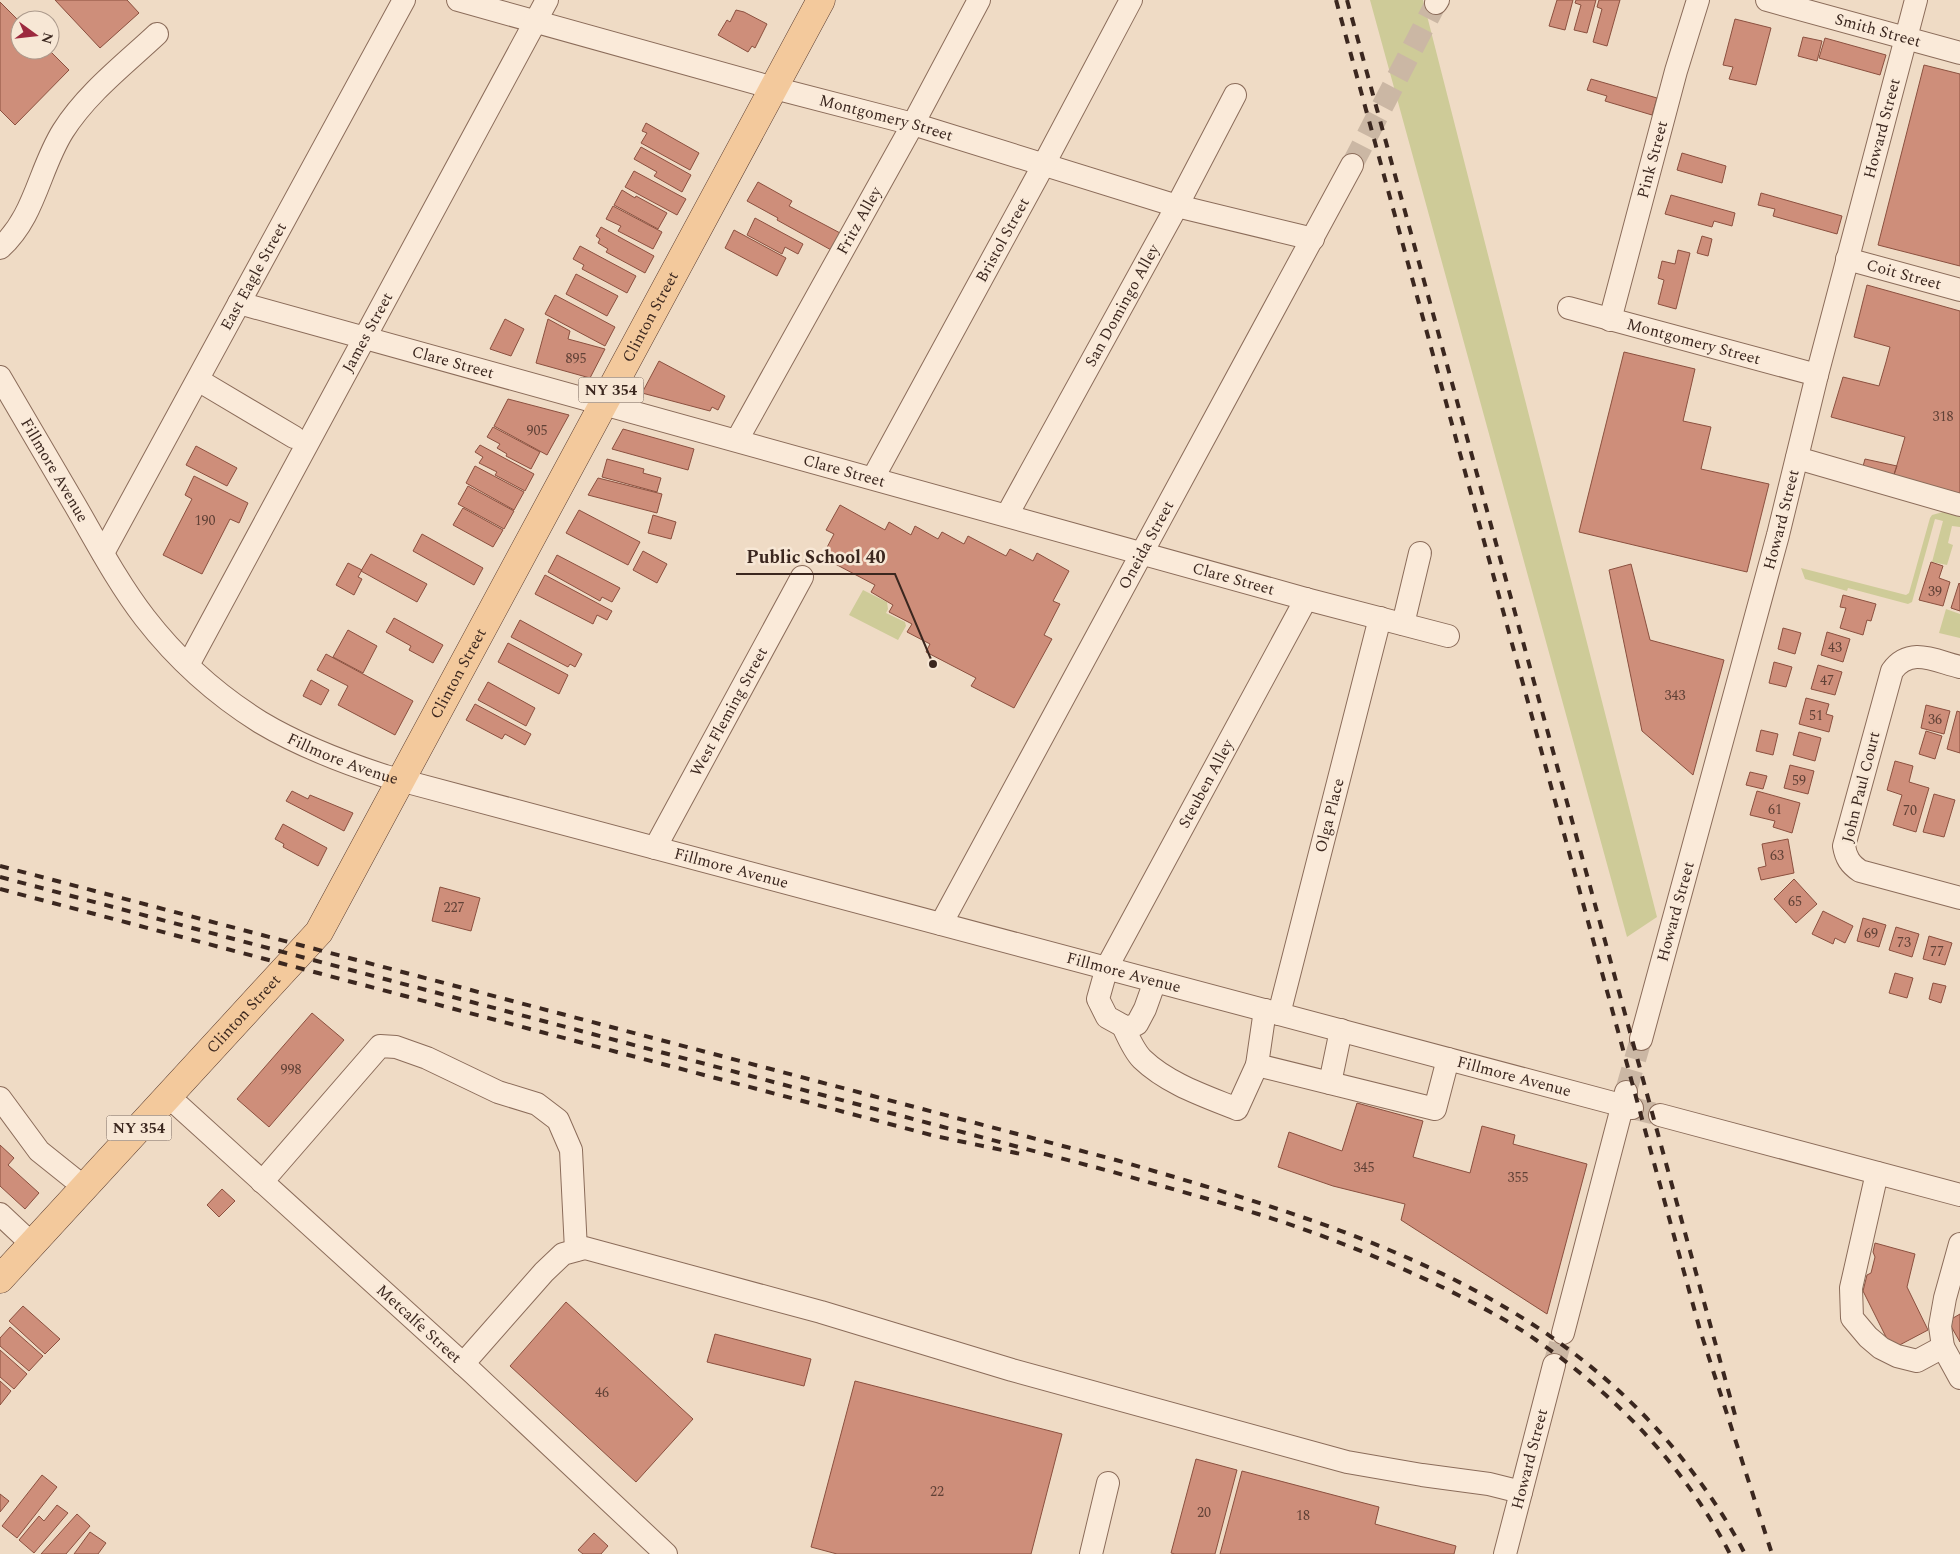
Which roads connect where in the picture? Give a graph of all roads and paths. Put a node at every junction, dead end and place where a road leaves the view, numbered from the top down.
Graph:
1 (404, 0) edge
2 (458, 0) edge
3 (547, 0) edge
4 (821, 0) edge
5 (979, 0) edge
6 (1131, 0) edge
7 (1698, 0) edge
8 (1767, 0) edge
9 (1916, 0) edge
10 (536, 22) junction
11 (157, 34) dead end
12 (1906, 38) junction
13 (1960, 53) edge
14 (774, 88) junction
15 (1235, 95) dead end
16 (913, 124) junction
17 (1044, 164) junction
18 (1352, 165) tunnel mouth
19 (1177, 206) junction
20 (1313, 239) junction
21 (0, 248) edge
22 (1847, 259) junction
23 (1960, 290) edge
24 (239, 303) junction
25 (1569, 308) dead end
26 (1610, 320) junction
27 (364, 337) junction
28 (1817, 375) junction
29 (0, 377) edge
30 (198, 380) junction
31 (603, 403) junction
32 (294, 437) dead end
33 (737, 440) junction
34 (1797, 458) junction
35 (873, 478) junction
36 (1960, 505) edge
37 (1007, 515) junction
38 (1142, 552) junction
39 (1420, 553) dead end
40 (103, 554) junction
41 (802, 577) dead end
42 (1306, 599) junction
43 (1380, 618) junction
44 (1403, 624) junction
45 (1448, 636) dead end
46 (188, 665) junction
47 (1960, 668) edge
48 (400, 780) junction
49 (655, 848) junction
50 (1960, 898) edge
51 (941, 924) junction
52 (1107, 967) junction
53 (1155, 981) junction
54 (1272, 1012) junction
55 (1123, 1026) junction
56 (1341, 1030) junction
57 (1641, 1039) tunnel mouth
58 (1448, 1059) junction
59 (1257, 1065) junction
60 (1330, 1083) junction
61 (168, 1096) junction
62 (0, 1098) edge
63 (1660, 1115) tunnel mouth
64 (1877, 1173) junction
65 (262, 1182) junction
66 (84, 1187) junction
67 (1960, 1195) edge
68 (0, 1214) edge
69 (32, 1244) junction
70 (1960, 1244) edge
71 (576, 1250) junction
72 (0, 1280) edge
73 (1563, 1333) tunnel mouth
74 (1943, 1347) junction
75 (462, 1364) junction
76 (1554, 1366) tunnel mouth
77 (1960, 1378) edge
78 (1108, 1483) dead end
79 (1521, 1492) junction
80 (666, 1554) edge
81 (1091, 1554) edge
82 (1504, 1554) edge

1 - 24 street, East Eagle Street
2 - 10 street, Montgomery Street
3 - 10 street, James Street
4 - 14 main road, Clinton Street / NY 354
5 - 16 street, Fritz Alley
6 - 17 street, Bristol Street
7 - 26 street, Pink Street
8 - 12 street, Smith Street
9 - 12 street, Howard Street
10 - 14 street, Montgomery Street
10 - 27 street, James Street
11 - 21 street
12 - 13 street, Smith Street
12 - 22 street, Howard Street
14 - 16 street, Montgomery Street
14 - 31 main road, Clinton Street / NY 354
15 - 19 street, San Domingo Alley
16 - 17 street, Montgomery Street
16 - 33 street, Fritz Alley
17 - 19 street, Montgomery Street
17 - 35 street, Bristol Street
18 - 20 street, Oneida Street
19 - 20 street, Montgomery Street
19 - 37 street, San Domingo Alley
20 - 38 street, Oneida Street
22 - 23 street, Coit Street
22 - 28 street, Howard Street
24 - 27 street, Clare Street
24 - 30 street, East Eagle Street
25 - 26 street, Montgomery Street
26 - 28 street, Montgomery Street
27 - 31 street, Clare Street
27 - 46 street, James Street
28 - 34 street, Howard Street
29 - 40 street, Fillmore Avenue
30 - 32 street
30 - 40 street, East Eagle Street
31 - 33 street, Clare Street
31 - 48 main road, Clinton Street / NY 354
33 - 35 street, Clare Street
34 - 36 street
34 - 57 street, Howard Street
35 - 37 street, Clare Street
37 - 38 street, Clare Street
38 - 42 street, Clare Street
38 - 51 street, Oneida Street
39 - 44 street
40 - 46 street, Fillmore Avenue
41 - 49 street, West Fleming Street
42 - 43 street, Clare Street
42 - 52 street, Steuben Alley
43 - 44 street, Clare Street
43 - 54 street, Olga Place
44 - 45 street, Clare Street
46 - 48 street, Fillmore Avenue
47 - 50 street, John Paul Court
48 - 49 street, Fillmore Avenue
48 - 61 main road, Clinton Street / NY 354
49 - 51 street, Fillmore Avenue
51 - 52 street, Fillmore Avenue
52 - 53 street, Fillmore Avenue
52 - 55 street, Steuben Alley
53 - 54 street, Fillmore Avenue
53 - 55 street
54 - 56 street, Fillmore Avenue
54 - 59 street, Olga Place
55 - 59 street, Olga Place
56 - 58 street, Fillmore Avenue
56 - 60 street
58 - 60 street
58 - 73 street, Fillmore Avenue
59 - 60 street
61 - 65 street, Metcalfe Street
61 - 66 main road, Clinton Street / NY 354
62 - 66 street
63 - 64 street
64 - 67 street
64 - 74 street
65 - 71 street
65 - 75 street, Metcalfe Street
66 - 69 main road, Clinton Street / NY 354
68 - 69 street
69 - 72 main road, Clinton Street / NY 354
70 - 74 street
71 - 75 street
71 - 79 street
74 - 77 street
75 - 80 street, Metcalfe Street
76 - 79 street, Howard Street
78 - 81 street
79 - 82 street, Howard Street

